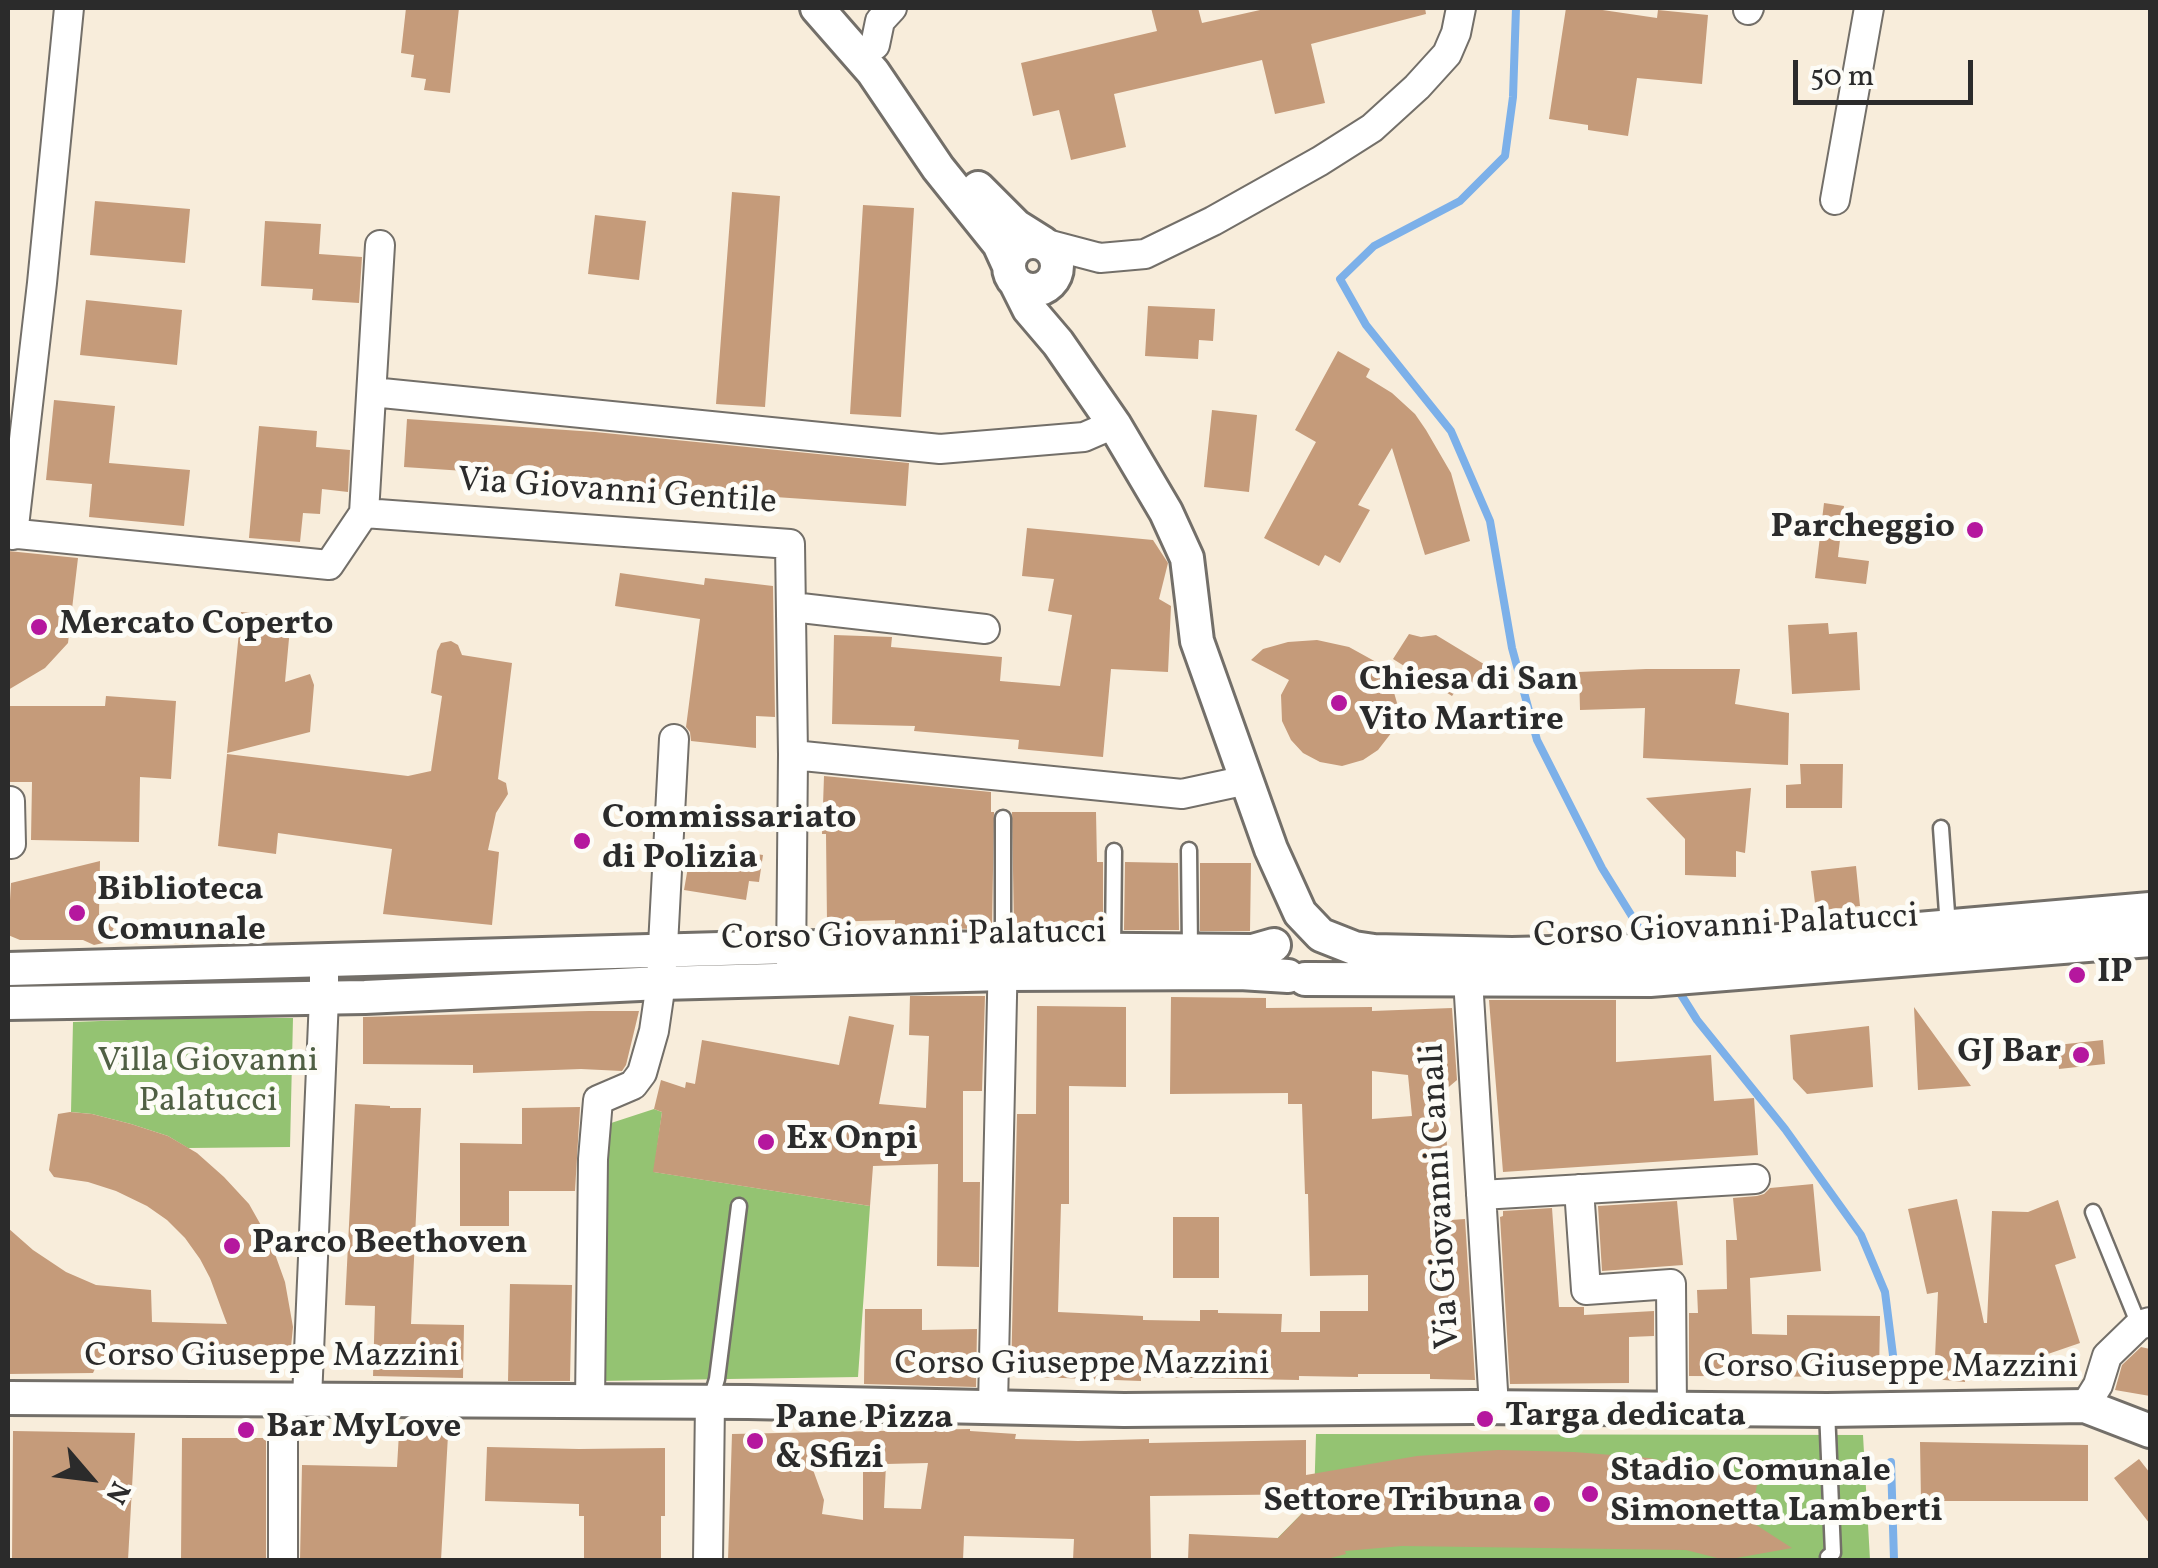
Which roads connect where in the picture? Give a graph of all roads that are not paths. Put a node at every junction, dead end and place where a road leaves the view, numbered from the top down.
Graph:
1 (69, 8) edge
2 (817, 8) edge
3 (845, 8) edge
4 (892, 8) edge
5 (1462, 8) edge
6 (1868, 8) edge
7 (875, 45) junction
8 (1835, 200) dead end
9 (1043, 243) junction
10 (380, 245) dead end
11 (1024, 278) junction
12 (372, 392) junction
13 (1114, 424) junction
14 (364, 513) junction
15 (10, 534) edge
16 (792, 607) junction
17 (985, 629) dead end
18 (674, 739) dead end
19 (793, 755) junction
20 (1247, 780) junction
21 (8, 801) edge
22 (1003, 818) dead end
23 (1941, 828) dead end
24 (10, 844) dead end
25 (1271, 849) junction
26 (1189, 850) dead end
27 (1114, 851) dead end
28 (2150, 909) edge
29 (1321, 935) junction
30 (2150, 940) edge
31 (1276, 941) junction
32 (1948, 941) junction
33 (792, 946) junction
34 (1113, 950) junction
35 (1190, 950) junction
36 (324, 961) junction
37 (1004, 961) junction
38 (1721, 965) junction
39 (1468, 966) junction
40 (662, 967) junction
41 (8, 969) edge
42 (1296, 978) junction
43 (791, 980) junction
44 (324, 998) junction
45 (8, 1003) edge
46 (1755, 1179) dead end
47 (1579, 1189) junction
48 (1481, 1194) junction
49 (739, 1206) dead end
50 (2093, 1212) dead end
51 (2145, 1323) edge
52 (8, 1398) edge
53 (295, 1399) junction
54 (590, 1401) junction
55 (710, 1402) junction
56 (993, 1406) junction
57 (2085, 1406) junction
58 (1494, 1407) junction
59 (1672, 1409) junction
60 (1827, 1410) junction
61 (2150, 1431) edge
62 (1828, 1557) dead end
63 (283, 1560) edge
64 (708, 1560) edge

1 - 15 street
2 - 11 street
3 - 7 street
4 - 7 street
5 - 9 street
6 - 8 street
7 - 9 street
9 - 11 street
10 - 12 street
11 - 13 street
12 - 13 street
12 - 14 street
13 - 20 street
14 - 15 street
14 - 16 street, Via Giovanni Gentile
16 - 17 street
16 - 19 street, Via Giovanni Gentile
18 - 40 street
19 - 20 street
19 - 33 street, Via Giovanni Gentile
20 - 25 street
21 - 24 street
22 - 37 lane
23 - 32 lane
25 - 29 street
25 - 31 street
26 - 35 lane
27 - 34 lane
28 - 32 street, Corso Giovanni Palatucci
29 - 31 street, Corso Giovanni Palatucci
29 - 39 street, Corso Giovanni Palatucci
29 - 42 street
30 - 32 street, Corso Giovanni Palatucci
31 - 35 street, Corso Giovanni Palatucci
31 - 42 street
32 - 38 street, Corso Giovanni Palatucci
33 - 37 street, Corso Giovanni Palatucci
33 - 40 street, Corso Giovanni Palatucci
33 - 43 street, Via Giovanni Gentile
34 - 35 street, Corso Giovanni Palatucci
34 - 37 street, Corso Giovanni Palatucci
36 - 40 street
36 - 41 street
36 - 44 street
37 - 42 street, Corso Giovanni Palatucci
37 - 43 street, Corso Giovanni Palatucci
37 - 56 street
38 - 39 street, Corso Giovanni Palatucci
38 - 39 street, Corso Giovanni Palatucci
39 - 42 street, Corso Giovanni Palatucci
39 - 48 street, Via Giovanni Canali
40 - 43 street, Corso Giovanni Palatucci
40 - 44 street
40 - 54 street
44 - 45 street
44 - 53 street
46 - 47 street
47 - 48 street
47 - 59 street
48 - 58 street, Via Giovanni Canali
49 - 55 lane
50 - 51 lane
51 - 57 street
52 - 53 street, Corso Giuseppe Mazzini
53 - 54 street, Corso Giuseppe Mazzini
53 - 63 street
54 - 55 street, Corso Giuseppe Mazzini
55 - 56 street, Corso Giuseppe Mazzini
55 - 64 street
56 - 58 street, Corso Giuseppe Mazzini
57 - 60 street, Corso Giuseppe Mazzini
57 - 61 street, Corso Giuseppe Mazzini
58 - 59 street, Corso Giuseppe Mazzini
59 - 60 street, Corso Giuseppe Mazzini
60 - 62 lane

